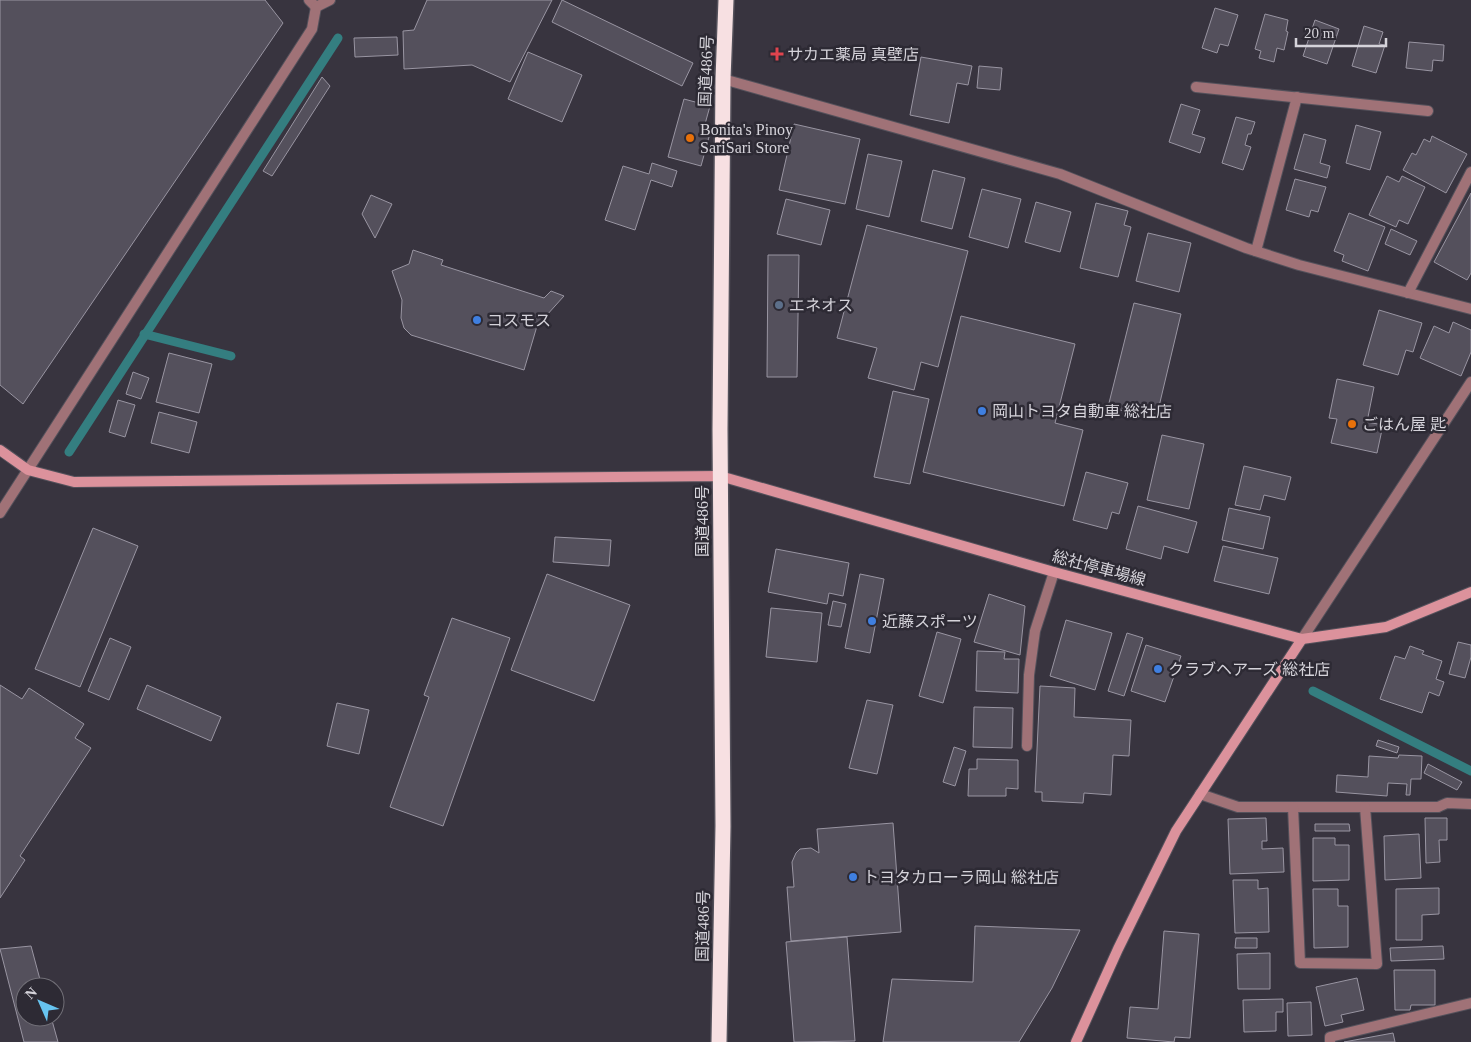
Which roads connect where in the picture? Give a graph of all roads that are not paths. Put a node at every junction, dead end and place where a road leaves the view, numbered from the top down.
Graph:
1 (330, 0) edge
2 (726, 0) edge
3 (313, 4) edge
4 (723, 79) junction
5 (1196, 87) dead end
6 (1297, 97) junction
7 (1428, 111) dead end
8 (1471, 172) edge
9 (1256, 251) junction
10 (1408, 293) junction
11 (1471, 309) edge
12 (1471, 382) edge
13 (0, 450) edge
14 (28, 470) junction
15 (720, 476) junction
16 (0, 512) edge
17 (1054, 572) junction
18 (1471, 592) edge
19 (1302, 639) junction
20 (1027, 746) dead end
21 (1200, 794) junction
22 (1471, 804) edge
23 (1293, 807) junction
24 (1365, 807) junction
25 (1471, 1003) edge
26 (719, 1042) edge
27 (1076, 1042) edge
28 (1330, 1042) edge

1 - 3 street
2 - 4 highway, 国道486号
3 - 14 street
4 - 9 street
4 - 15 highway, 国道486号
5 - 6 street
6 - 7 street
6 - 9 street
8 - 10 street
9 - 10 street
10 - 11 street
12 - 19 street
13 - 14 street
14 - 15 street, 総社停車場線
14 - 16 street
15 - 17 street, 総社停車場線
15 - 26 highway, 国道486号
17 - 19 street, 総社停車場線
17 - 20 street
18 - 19 street, 総社停車場線
19 - 21 street
21 - 23 street
21 - 27 street
22 - 24 street
23 - 24 street
23 - 24 street
25 - 28 street

